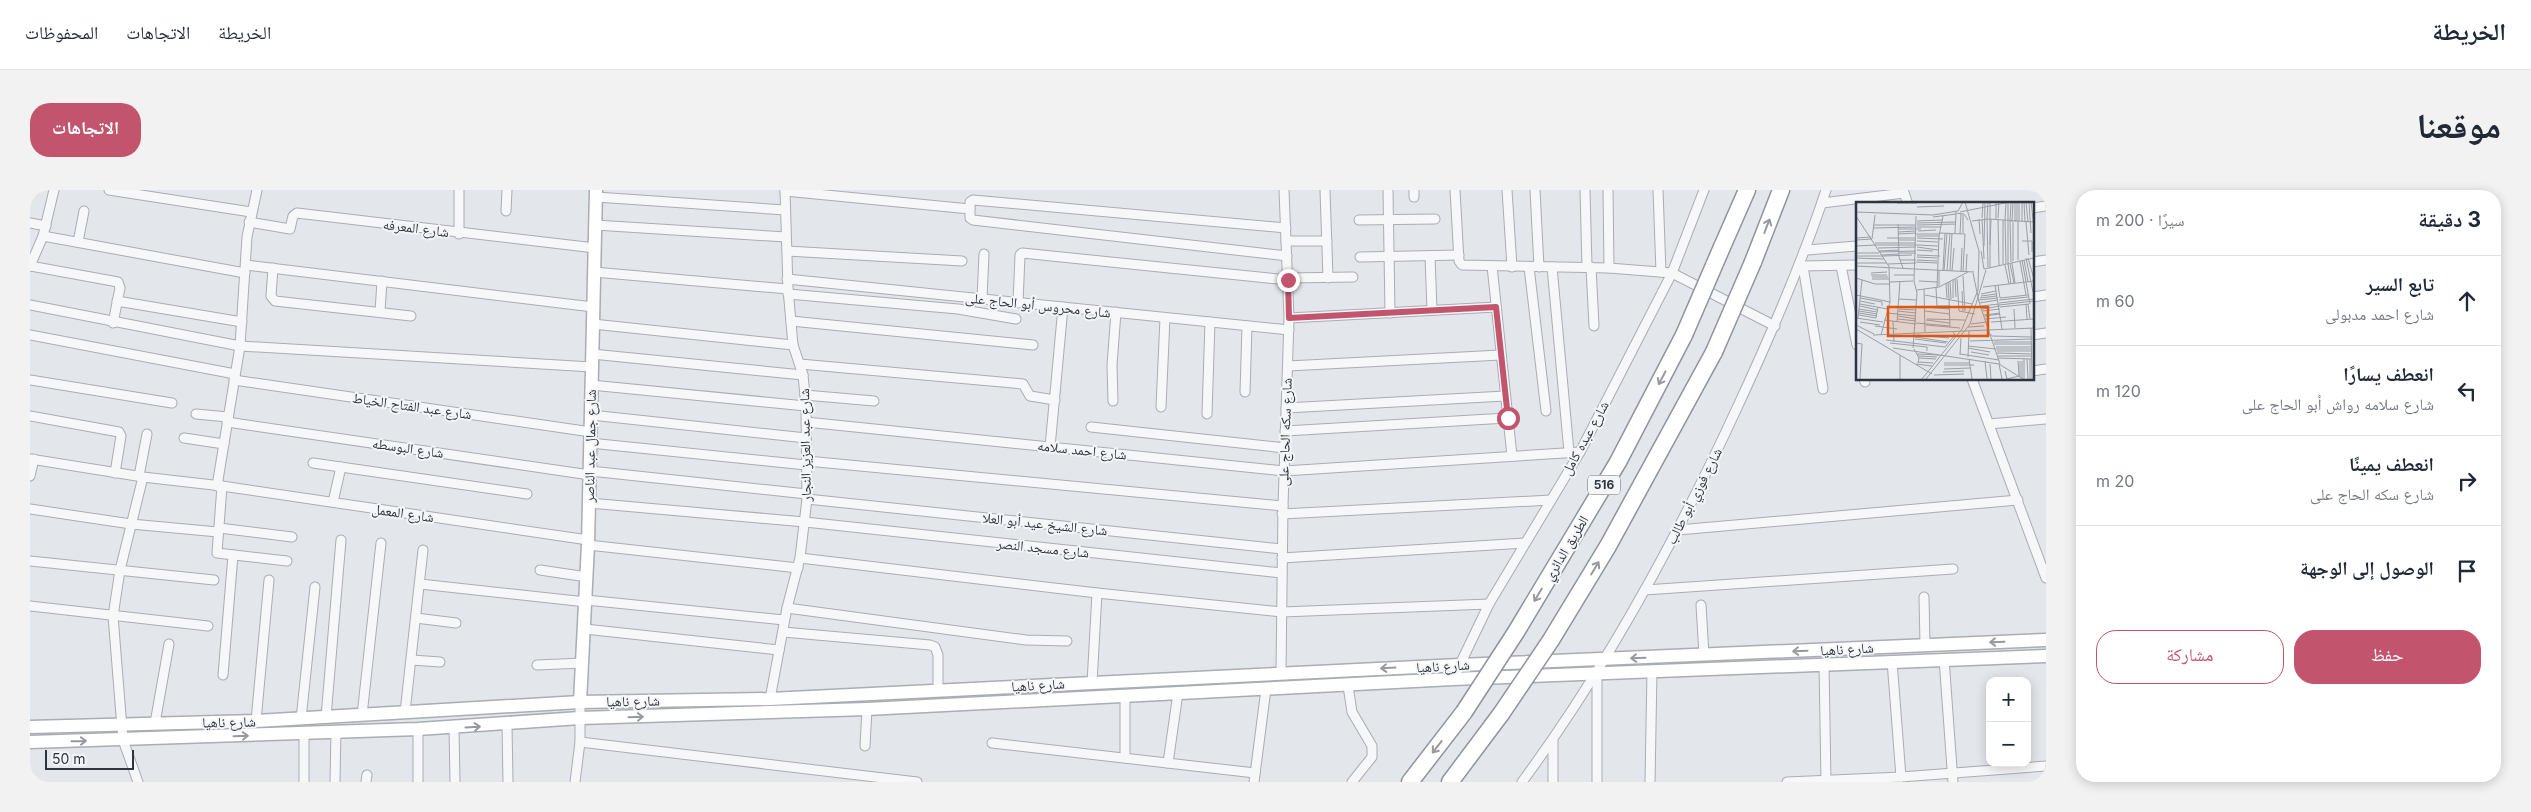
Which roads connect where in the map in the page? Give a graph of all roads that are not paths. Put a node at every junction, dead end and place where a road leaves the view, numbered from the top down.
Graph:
1 (54, 190) edge
2 (109, 190) edge
3 (257, 190) edge
4 (459, 190) edge
5 (507, 190) edge
6 (647, 190) edge
7 (785, 190) edge
8 (986, 190) edge
9 (1284, 190) edge
10 (1326, 190) edge
11 (1388, 190) edge
12 (1455, 190) edge
13 (1507, 190) edge
14 (1535, 190) edge
15 (1586, 190) edge
16 (1608, 190) edge
17 (1658, 190) edge
18 (1704, 190) edge
19 (1747, 190) edge
20 (1781, 190) edge
21 (1826, 190) edge
22 (1903, 191) edge
23 (596, 194) edge
24 (645, 201) junction
25 (987, 201) junction
26 (1822, 202) junction
27 (970, 209) junction
28 (785, 210) junction
29 (84, 211) dead end
30 (506, 211) dead end
31 (251, 212) junction
32 (1435, 219) dead end
33 (1359, 220) dead end
34 (1388, 220) junction
35 (249, 222) junction
36 (30, 223) edge
37 (595, 225) junction
38 (46, 226) junction
39 (1286, 228) junction
40 (459, 234) junction
41 (43, 236) junction
42 (786, 238) junction
43 (1286, 241) junction
44 (1327, 241) junction
45 (78, 242) junction
46 (1856, 246) edge
47 (595, 248) junction
48 (1807, 250) junction
49 (787, 251) junction
50 (984, 254) dead end
51 (1287, 256) junction
52 (1430, 256) junction
53 (1360, 257) dead end
54 (1389, 257) junction
55 (1459, 258) junction
56 (962, 261) dead end
57 (1856, 265) edge
58 (30, 266) edge
59 (1492, 266) junction
60 (1802, 266) junction
61 (1841, 266) junction
62 (1512, 267) junction
63 (1529, 267) junction
64 (1539, 267) junction
65 (1552, 267) junction
66 (1589, 267) junction
67 (273, 268) junction
68 (1610, 268) junction
69 (245, 269) junction
70 (594, 272) junction
71 (1661, 272) junction
72 (1672, 273) junction
73 (1354, 277) dead end
74 (1328, 278) junction
75 (788, 279) junction
76 (1288, 279) junction
77 (382, 281) junction
78 (788, 292) junction
79 (982, 299) junction
80 (118, 301) junction
81 (1018, 303) junction
82 (30, 305) edge
83 (593, 306) junction
84 (1063, 307) junction
85 (1496, 307) junction
86 (1432, 310) junction
87 (380, 312) junction
88 (1116, 312) junction
89 (1390, 313) junction
90 (412, 316) dead end
91 (1165, 318) junction
92 (1289, 318) junction
93 (1016, 319) dead end
94 (791, 321) junction
95 (113, 322) junction
96 (242, 322) junction
97 (1210, 322) junction
98 (593, 324) junction
99 (1247, 326) junction
100 (1594, 326) dead end
101 (1775, 326) junction
102 (1289, 330) junction
103 (30, 335) edge
104 (1856, 340) edge
105 (793, 345) junction
106 (1033, 345) dead end
107 (240, 346) junction
108 (1501, 355) junction
109 (592, 361) junction
110 (800, 364) junction
111 (1288, 366) junction
112 (803, 375) junction
113 (235, 377) junction
114 (30, 380) edge
115 (1972, 380) edge
116 (591, 384) junction
117 (1823, 389) dead end
118 (1245, 392) dead end
119 (805, 395) junction
120 (1505, 396) junction
121 (1055, 400) junction
122 (874, 402) dead end
123 (1113, 402) dead end
124 (172, 404) dead end
125 (806, 406) junction
126 (1161, 407) dead end
127 (1286, 408) junction
128 (1546, 411) dead end
129 (196, 414) dead end
130 (1208, 414) dead end
131 (591, 415) junction
132 (30, 416) edge
133 (1508, 418) junction
134 (2046, 419) edge
135 (228, 420) junction
136 (806, 422) junction
137 (1990, 424) junction
138 (1091, 427) dead end
139 (1285, 432) junction
140 (147, 434) dead end
141 (184, 438) dead end
142 (590, 438) junction
143 (806, 438) junction
144 (224, 444) junction
145 (1050, 447) junction
146 (1285, 448) junction
147 (1569, 452) junction
148 (1580, 452) junction
149 (1512, 456) junction
150 (32, 459) edge
151 (313, 463) dead end
152 (806, 463) junction
153 (341, 467) junction
154 (1284, 471) junction
155 (115, 472) junction
156 (590, 473) junction
157 (30, 476) edge
158 (141, 477) junction
159 (220, 486) junction
160 (527, 494) dead end
161 (807, 496) junction
162 (1551, 500) junction
163 (2018, 500) junction
164 (333, 502) junction
165 (589, 503) junction
166 (30, 509) edge
167 (1282, 510) junction
168 (805, 522) junction
169 (131, 524) junction
170 (219, 530) junction
171 (1678, 530) junction
172 (292, 537) dead end
173 (341, 540) dead end
174 (588, 542) junction
175 (381, 543) dead end
176 (1525, 543) junction
177 (1282, 548) junction
178 (423, 550) dead end
179 (232, 555) junction
180 (800, 558) junction
181 (1282, 558) junction
182 (30, 561) edge
183 (287, 561) dead end
184 (798, 568) junction
185 (1953, 569) dead end
186 (120, 570) junction
187 (540, 570) dead end
188 (1282, 573) junction
189 (587, 577) junction
190 (2046, 578) edge
191 (214, 580) dead end
192 (269, 580) dead end
193 (420, 584) junction
194 (315, 587) dead end
195 (1645, 590) junction
196 (1097, 593) junction
197 (1924, 597) dead end
198 (586, 601) junction
199 (1489, 604) junction
200 (1701, 605) dead end
201 (30, 606) edge
202 (787, 608) junction
203 (1282, 612) junction
204 (113, 616) junction
205 (416, 618) junction
206 (784, 620) junction
207 (456, 623) dead end
208 (208, 626) dead end
209 (584, 629) junction
210 (783, 632) junction
211 (2046, 640) edge
212 (1067, 642) dead end
213 (169, 644) dead end
214 (1925, 645) junction
215 (1861, 648) junction
216 (779, 650) junction
217 (1704, 655) junction
218 (2046, 656) edge
219 (1605, 659) junction
220 (1944, 659) junction
221 (412, 660) junction
222 (1892, 661) junction
223 (440, 662) dead end
224 (583, 663) junction
225 (1861, 663) junction
226 (1824, 664) junction
227 (537, 665) dead end
228 (1459, 665) junction
229 (1652, 671) junction
230 (1596, 673) junction
231 (1281, 674) junction
232 (222, 675) dead end
233 (1452, 679) junction
234 (1092, 683) junction
235 (1348, 686) junction
236 (1266, 689) junction
237 (938, 690) junction
238 (1178, 693) junction
239 (1125, 696) junction
240 (770, 698) junction
241 (580, 702) junction
242 (867, 709) junction
243 (405, 712) junction
244 (362, 715) junction
245 (326, 717) junction
246 (580, 718) junction
247 (301, 719) junction
248 (256, 721) junction
249 (155, 723) junction
250 (121, 724) junction
251 (507, 725) junction
252 (30, 727) edge
253 (454, 728) junction
254 (418, 729) junction
255 (336, 731) junction
256 (304, 733) junction
257 (123, 740) junction
258 (1553, 740) junction
259 (30, 742) edge
260 (580, 742) junction
261 (992, 743) dead end
262 (865, 746) dead end
263 (1125, 758) junction
264 (1168, 763) junction
265 (2046, 766) edge
266 (1254, 777) edge
267 (1901, 778) junction
268 (1953, 778) edge
269 (138, 782) edge
270 (304, 782) edge
271 (335, 782) edge
272 (418, 782) edge
273 (455, 782) edge
274 (508, 782) edge
275 (575, 782) edge
276 (918, 782) edge
277 (1352, 782) edge
278 (1410, 782) edge
279 (1450, 782) edge
280 (1522, 782) edge
281 (1553, 782) edge
282 (1597, 782) edge
283 (1650, 782) edge
284 (1787, 782) edge
285 (1826, 782) edge

1 - 38 street
2 - 31 street
3 - 31 street
4 - 40 street
5 - 30 street
6 - 24 street
7 - 27 street
7 - 28 street, شارع عبد العزيز النجار
8 - 25 street
9 - 39 street, شارع سكه الحاج على
10 - 44 street
11 - 34 street
12 - 55 street
13 - 62 street
14 - 64 street
15 - 66 street
16 - 68 street
17 - 71 street
18 - 72 street, شارع عبده كامل
19 -> 278 highway, الطريق الدائري / 516, bridge
279 -> 20 highway, 516, bridge
21 - 26 street, شارع فوزي أبو طالب
22 - 26 street
23 - 24 street
23 - 37 main road, شارع جمال عبد الناصر
24 - 28 street
25 - 27 street
25 - 39 street
26 - 48 street, شارع فوزي أبو طالب
27 - 51 street
28 - 42 street, شارع عبد العزيز النجار
29 - 45 street
31 - 35 street
32 - 34 street
33 - 34 street
34 - 54 street
35 - 40 street, شارع المعرفه
35 - 69 street
36 - 38 street
37 - 42 street
37 - 47 main road, شارع جمال عبد الناصر
38 - 41 street
39 - 43 street, شارع سكه الحاج على
40 - 47 street, شارع المعرفه
41 - 45 street
41 - 58 street
42 - 49 street, شارع عبد العزيز النجار
43 - 44 street
43 - 51 street, شارع سكه الحاج على
44 - 74 street
45 - 69 street
46 - 48 street
47 - 70 main road, شارع جمال عبد الناصر
48 - 60 street, شارع فوزي أبو طالب
49 - 56 street
49 - 75 street, شارع عبد العزيز النجار
50 - 79 street
51 - 76 street, شارع سكه الحاج على
52 - 54 street
52 - 55 street
52 - 86 street
53 - 54 street
54 - 89 street
55 - 59 street
57 - 61 street
58 - 80 street
59 - 62 street
59 - 85 street
60 - 61 street
60 - 101 street, شارع فوزي أبو طالب
60 - 117 street
61 - 104 street
62 - 63 street
63 - 64 street
63 - 128 street
64 - 65 street
65 - 66 street
65 - 147 street
66 - 68 street
66 - 100 street
67 - 69 street
67 - 77 street
67 - 87 street
68 - 71 street
69 - 96 street
70 - 78 street
70 - 83 main road, شارع جمال عبد الناصر
71 - 72 street
72 - 101 street
72 - 148 street, شارع عبده كامل
73 - 74 street
74 - 76 street
75 - 78 street, شارع عبد العزيز النجار
75 - 79 street, شارع محروس أبو الحاج على
76 - 81 street
76 - 92 street, شارع سكه الحاج على
77 - 83 street
77 - 87 street
78 - 93 street
78 - 94 street, شارع عبد العزيز النجار
79 - 81 street, شارع محروس أبو الحاج على
80 - 95 street
80 - 96 street
81 - 84 street, شارع محروس أبو الحاج على
82 - 95 street
83 - 98 main road, شارع جمال عبد الناصر
84 - 88 street, شارع محروس أبو الحاج على
84 - 121 street
85 - 86 street
85 - 108 street
86 - 89 street
87 - 90 street
88 - 91 street, شارع محروس أبو الحاج على
88 - 123 street
89 - 92 street
91 - 97 street, شارع محروس أبو الحاج على
91 - 126 street
92 - 102 street, شارع سكه الحاج على
94 - 105 street, شارع عبد العزيز النجار
94 - 106 street
95 - 107 street
96 - 107 street
97 - 99 street, شارع محروس أبو الحاج على
97 - 130 street
98 - 105 street
98 - 109 main road, شارع جمال عبد الناصر
99 - 102 street, شارع محروس أبو الحاج على
99 - 118 street
101 - 171 street, شارع فوزي أبو طالب
102 - 111 street, شارع سكه الحاج على
103 - 113 street, شارع عبد الفتاح الخياط
105 - 110 street, شارع عبد العزيز النجار
107 - 109 street
107 - 113 street
108 - 111 street
108 - 120 street
109 - 112 street
109 - 116 main road, شارع جمال عبد الناصر
110 - 112 street, شارع عبد العزيز النجار
110 - 121 street
111 - 127 street, شارع سكه الحاج على
112 - 119 street, شارع عبد العزيز النجار
113 - 135 street
113 - 142 street, شارع عبد الفتاح الخياط
114 - 124 street
115 - 137 street
116 - 125 street
116 - 131 main road, شارع جمال عبد الناصر
119 - 122 street
119 - 125 street, شارع عبد العزيز النجار
120 - 127 street
120 - 133 street
121 - 145 street
125 - 136 street, شارع عبد العزيز النجار
127 - 139 street, شارع سكه الحاج على
129 - 135 street, شارع البوسطه
131 - 142 main road, شارع جمال عبد الناصر
131 - 143 street
132 - 155 street
133 - 139 street
133 - 149 street
134 - 137 street
135 - 144 street
135 - 156 street, شارع البوسطه
136 - 143 street, شارع عبد العزيز النجار
136 - 145 street, شارع احمد سلامه
137 - 163 street
138 - 146 street
139 - 146 street, شارع سكه الحاج على
140 - 158 street
141 - 144 street
142 - 152 street, شارع عبد الفتاح الخياط
142 - 156 main road, شارع جمال عبد الناصر
143 - 152 street, شارع عبد العزيز النجار
144 - 159 street
145 - 154 street, شارع احمد سلامه
146 - 154 street, شارع سكه الحاج على
147 - 148 street, شارع احمد سلامه
147 - 149 street, شارع احمد سلامه
148 - 162 street, شارع عبده كامل
149 - 154 street, شارع احمد سلامه
150 - 155 street, شارع المعمل
150 - 157 street
151 - 153 street
152 - 161 street, شارع عبد العزيز النجار
152 - 167 street, شارع عبد الفتاح الخياط
153 - 160 street
153 - 164 street
154 - 167 street, شارع سكه الحاج على
155 - 158 street, شارع المعمل
156 - 161 street, شارع البوسطه
156 - 165 main road, شارع جمال عبد الناصر
158 - 159 street, شارع المعمل
158 - 169 street
159 - 164 street, شارع المعمل
159 - 170 street
161 - 168 street, شارع عبد العزيز النجار
161 - 177 street, شارع الشيخ عيد أبو العلا
162 - 167 street, شارع عبد الفتاح الخياط
162 - 176 street, شارع عبده كامل
163 - 171 street
163 - 190 street
164 - 174 street, شارع المعمل
165 - 168 street, شارع مسجد النصر
165 - 174 main road, شارع جمال عبد الناصر
166 - 169 street
167 - 177 street, شارع سكه الحاج على
168 - 180 street, شارع عبد العزيز النجار
168 - 188 street, شارع مسجد النصر
169 - 170 street
169 - 186 street
170 - 172 street
170 - 179 street
171 - 195 street, شارع فوزي أبو طالب
173 - 245 street
174 - 184 street, شارع المعمل
174 - 189 main road, شارع جمال عبد الناصر
175 - 244 street
176 - 181 street
176 - 199 street, شارع عبده كامل
177 - 181 street, شارع سكه الحاج على
178 - 193 street
179 - 183 street
179 - 232 street
180 - 184 street, شارع عبد العزيز النجار
180 - 196 street
181 - 188 street, شارع سكه الحاج على
182 - 186 street
184 - 202 street, شارع عبد العزيز النجار
185 - 195 street
186 - 191 street
186 - 204 street
187 - 189 street
188 - 203 street, شارع سكه الحاج على
189 - 198 main road, شارع جمال عبد الناصر
192 - 248 street
193 - 198 street
193 - 205 street
194 - 247 street
195 - 219 street, شارع فوزي أبو طالب
196 - 203 street
196 - 234 street
197 - 214 street
198 - 206 street
198 - 209 main road, شارع جمال عبد الناصر
199 - 203 street
199 - 228 street, شارع عبده كامل
200 - 217 street
201 - 204 street
202 - 206 street, شارع عبد العزيز النجار
202 - 212 street
203 - 231 street, شارع سكه الحاج على
204 - 208 street
204 - 250 street
205 - 207 street
205 - 221 street
206 - 210 street, شارع عبد العزيز النجار
209 - 216 street
209 - 224 main road, شارع جمال عبد الناصر
210 - 216 street, شارع عبد العزيز النجار
210 - 237 street
211 -> 214 main road, شارع ناهيا
213 - 249 street
214 - 215 main road, شارع ناهيا
215 -> 217 main road, شارع ناهيا
215 - 225 main road
216 - 240 street, شارع عبد العزيز النجار
217 -> 219 main road, شارع ناهيا
218 - 220 main road, شارع ناهيا
219 - 228 main road, شارع ناهيا
219 - 230 street, شارع فوزي أبو طالب
220 - 222 main road, شارع ناهيا
220 - 268 street
221 - 223 street
221 - 243 street
222 - 225 main road, شارع ناهيا
222 - 267 street
224 - 227 street
224 - 241 main road, شارع جمال عبد الناصر
225 - 226 main road, شارع ناهيا
226 - 229 main road, شارع ناهيا
226 - 285 street
228 -> 231 main road, شارع ناهيا
228 - 233 street, شارع عبده كامل
229 - 230 main road, شارع ناهيا
229 - 283 street
230 - 233 main road, شارع ناهيا
230 - 258 street, شارع فوزي أبو طالب
230 - 282 street
231 - 234 main road, شارع ناهيا
233 - 235 main road, شارع ناهيا
234 - 237 main road, شارع ناهيا
235 - 236 main road, شارع ناهيا
235 - 277 street
236 - 238 main road, شارع ناهيا
236 - 266 street
237 - 240 main road, شارع ناهيا
238 - 239 main road, شارع ناهيا
238 - 264 street
239 - 242 main road, شارع ناهيا
239 - 263 street
240 - 241 main road, شارع ناهيا
241 - 243 main road, شارع ناهيا
241 - 246 street
246 -> 242 main road, شارع ناهيا
242 - 262 street
243 - 244 main road, شارع ناهيا
244 - 245 main road, شارع ناهيا
245 - 247 main road, شارع ناهيا
246 - 251 main road, شارع ناهيا
246 - 260 street
247 - 248 main road, شارع ناهيا
248 - 249 main road, شارع ناهيا
249 - 250 main road, شارع ناهيا
250 - 252 main road, شارع ناهيا
250 - 257 street
253 -> 251 main road, شارع ناهيا
251 - 274 street
253 - 254 main road, شارع ناهيا
253 - 273 street
254 - 255 main road, شارع ناهيا
254 - 272 street
255 - 256 main road, شارع ناهيا
255 - 271 street
257 -> 256 main road, شارع ناهيا
256 - 270 street
259 -> 257 main road, شارع ناهيا
257 - 269 street
258 - 280 street, شارع فوزي أبو طالب
258 - 281 street
260 - 275 street
260 - 276 street
261 - 263 street
263 - 264 street
264 - 266 street
265 - 268 street
267 - 268 street
267 - 285 street
284 - 285 street

